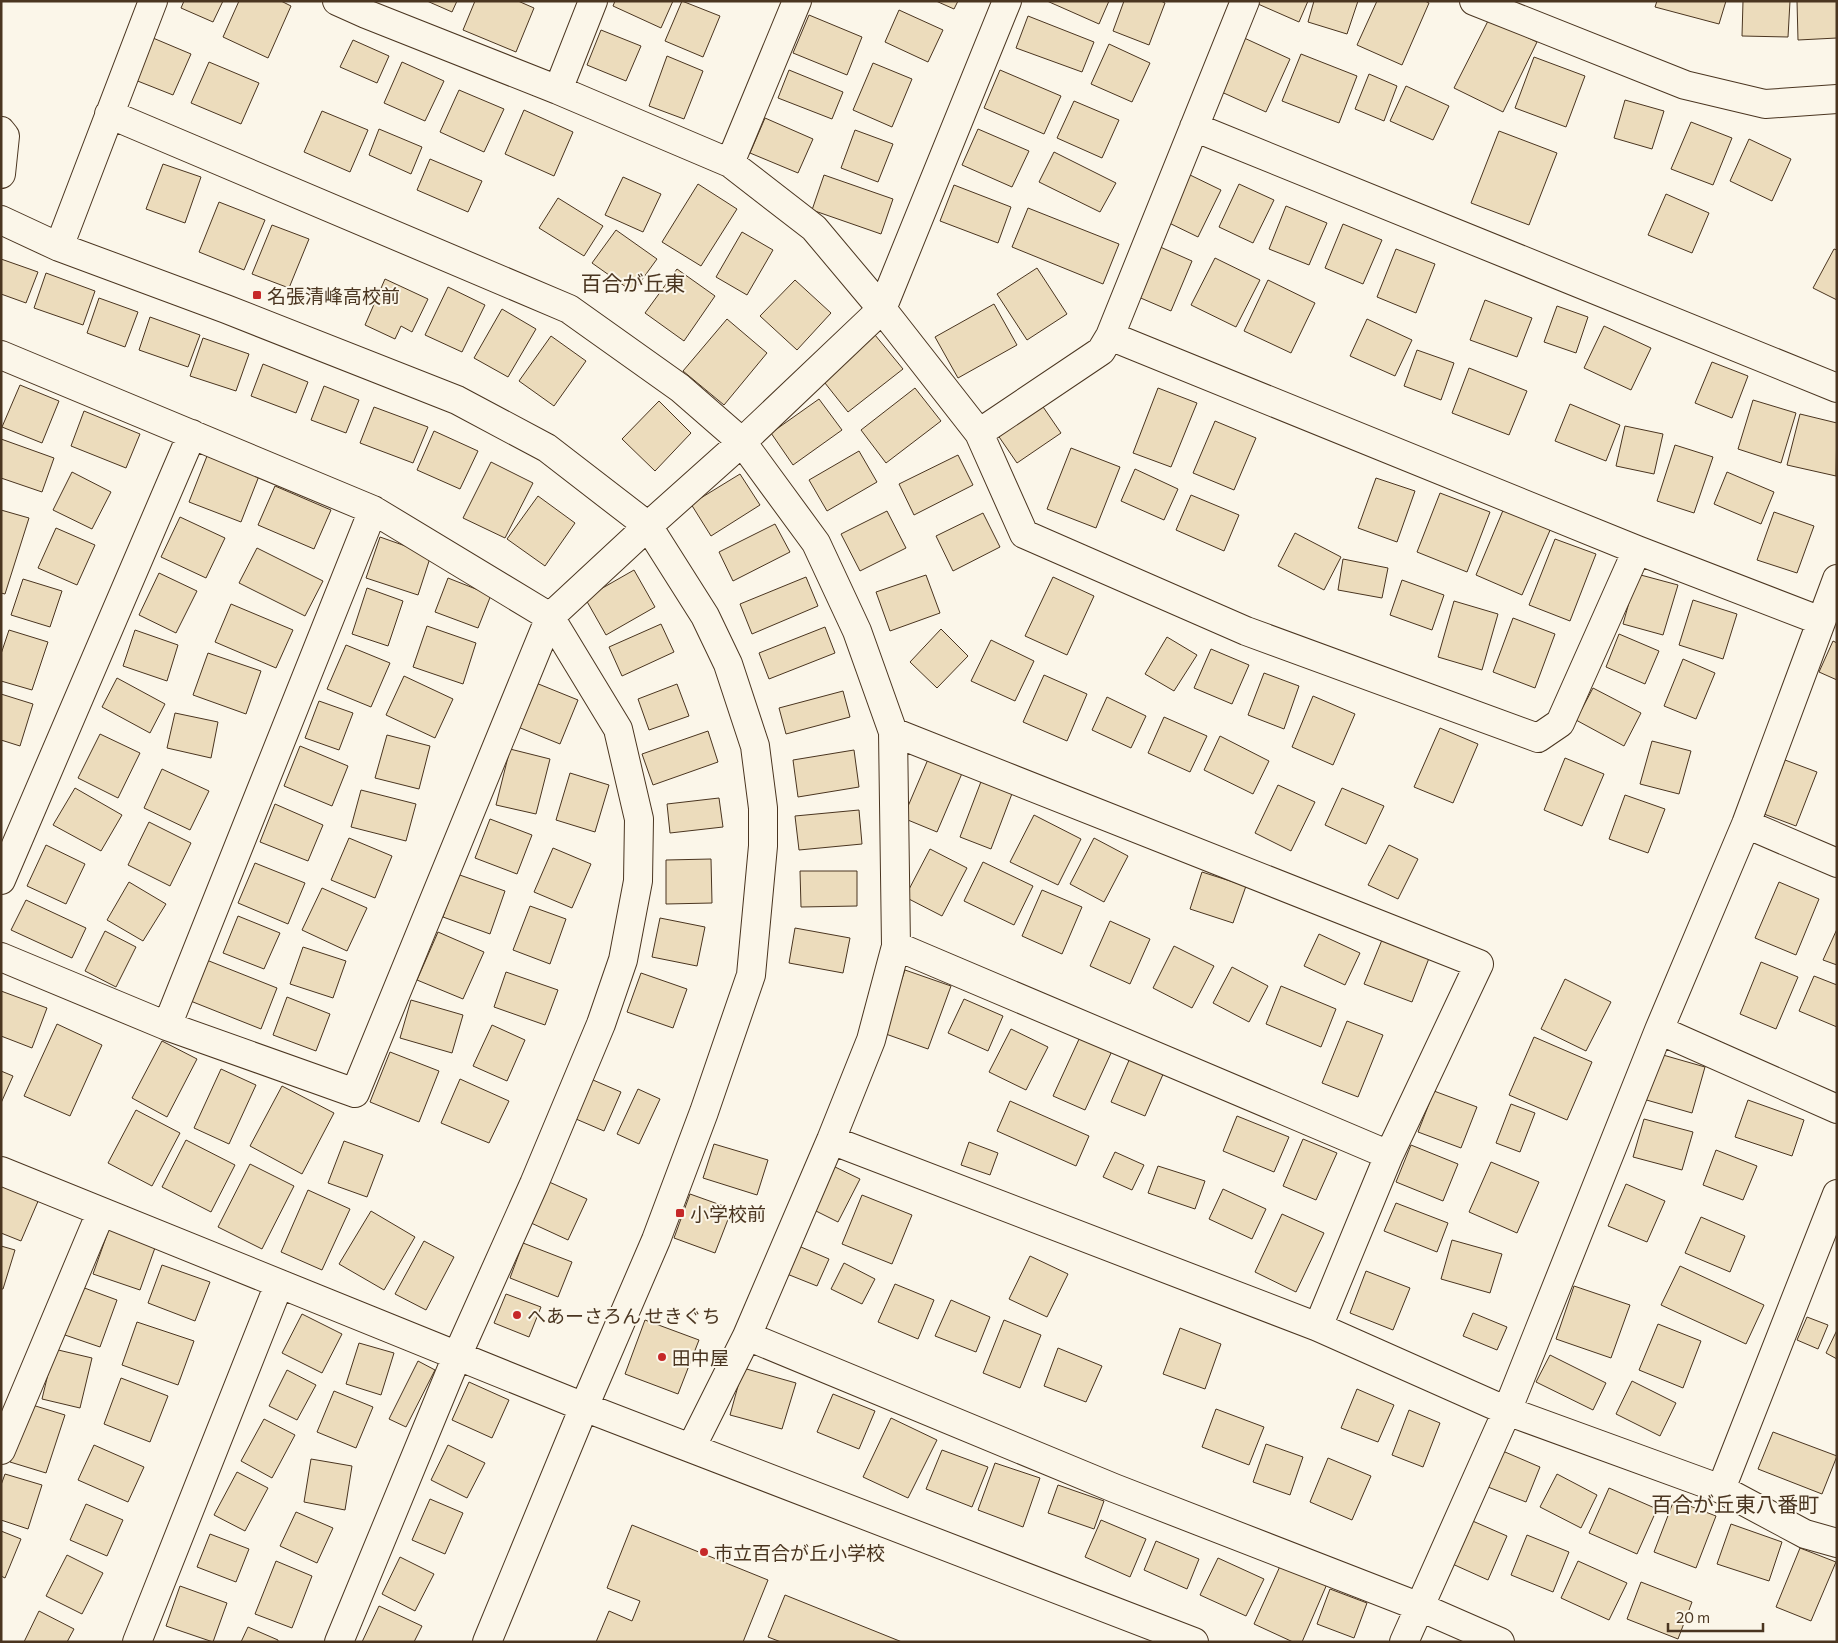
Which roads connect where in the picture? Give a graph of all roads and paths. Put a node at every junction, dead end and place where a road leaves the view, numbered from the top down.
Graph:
1 (153, 1) edge
2 (337, 1) edge
3 (593, 1) edge
4 (797, 1) edge
5 (1007, 1) edge
6 (1245, 1) edge
7 (1474, 1) edge
8 (368, 8) edge
9 (558, 90) junction
10 (1837, 99) edge
11 (109, 114) junction
12 (1194, 127) junction
13 (1, 130) edge
14 (730, 163) junction
15 (1, 174) edge
16 (1, 220) edge
17 (59, 247) junction
18 (882, 309) junction
19 (1110, 336) junction
20 (2, 359) edge
21 (1837, 388) edge
22 (979, 433) junction
23 (192, 434) junction
24 (742, 442) junction
25 (373, 510) junction
26 (648, 526) junction
27 (1637, 550) junction
28 (1837, 580) edge
29 (550, 617) junction
30 (1821, 621) junction
31 (893, 732) junction
32 (1746, 824) junction
33 (1837, 863) edge
34 (1, 880) edge
35 (896, 946) junction
36 (1, 957) edge
37 (167, 1026) junction
38 (1659, 1030) junction
39 (1837, 1109) edge
40 (831, 1140) junction
41 (1389, 1155) junction
42 (1, 1171) edge
43 (1837, 1194) edge
44 (101, 1212) junction
45 (278, 1284) junction
46 (1318, 1327) junction
47 (747, 1336) junction
48 (456, 1356) junction
49 (584, 1407) junction
50 (1507, 1411) junction
51 (691, 1448) junction
52 (1, 1450) edge
53 (1721, 1490) junction
54 (1837, 1542) edge
55 (1420, 1607) junction
56 (137, 1642) edge
57 (339, 1642) edge
58 (487, 1642) edge
59 (1194, 1642) edge
60 (1404, 1642) edge
61 (1500, 1642) edge

1 - 11 street
2 - 8 street
3 - 9 street
4 - 14 street
5 - 18 street
6 - 12 street
7 - 10 street
8 - 9 street
9 - 14 street
11 - 17 street
11 - 24 street
12 - 19 street
12 - 21 street
13 - 15 street
14 - 18 street
16 - 17 street
17 - 26 street
18 - 22 street
18 - 24 street
19 - 22 street
19 - 27 street
20 - 23 street
22 - 27 street
23 - 25 street
23 - 34 street
24 - 26 street
24 - 31 street
25 - 29 street
25 - 37 street
26 - 29 street
26 - 49 street
27 - 30 street
28 - 30 street
29 - 37 street
29 - 48 street
30 - 32 street
31 - 35 street
31 - 41 street
32 - 33 street
32 - 38 street
35 - 40 street
35 - 41 street
36 - 37 street
38 - 39 street
38 - 50 street
40 - 46 street
40 - 47 street
41 - 46 street
42 - 44 street
43 - 53 street
44 - 45 street
44 - 52 street
45 - 48 street
45 - 56 street
46 - 50 street
47 - 51 street
47 - 55 street
48 - 49 street
48 - 57 street
49 - 51 street
49 - 58 street
50 - 53 street
50 - 55 street
51 - 59 street
53 - 54 street
55 - 60 street
55 - 61 street

